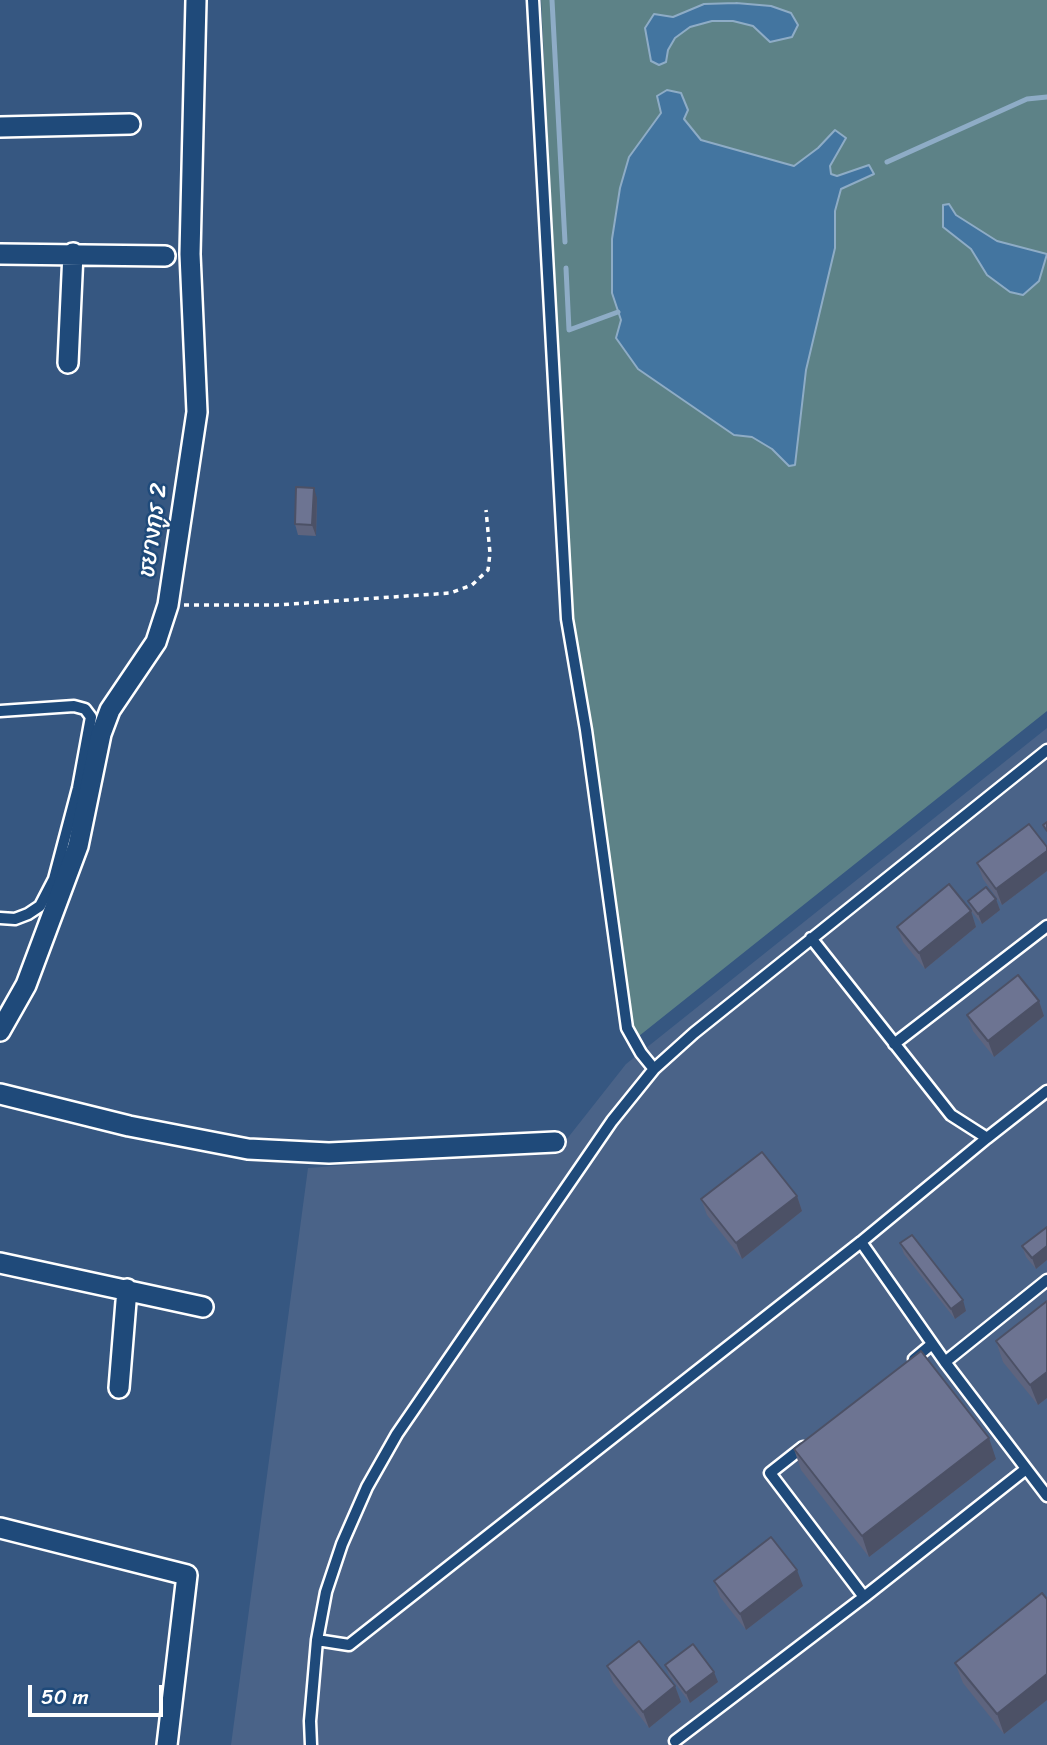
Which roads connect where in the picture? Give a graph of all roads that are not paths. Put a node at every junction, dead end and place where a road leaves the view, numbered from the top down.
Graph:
1 (196, 0) edge
2 (533, 0) edge
3 (130, 124) dead end
4 (0, 127) edge
5 (73, 253) junction
6 (0, 254) edge
7 (165, 256) dead end
8 (68, 363) dead end
9 (0, 710) edge
10 (1047, 750) edge
11 (0, 918) edge
12 (1047, 926) edge
13 (811, 938) junction
14 (2, 1025) edge
15 (894, 1044) junction
16 (654, 1069) junction
17 (1047, 1091) edge
18 (0, 1094) edge
19 (987, 1138) junction
20 (555, 1142) dead end
21 (860, 1242) junction
22 (0, 1263) edge
23 (1047, 1280) edge
24 (127, 1289) junction
25 (203, 1307) dead end
26 (932, 1344) junction
27 (945, 1362) junction
28 (900, 1370) edge
29 (119, 1388) dead end
30 (813, 1439) edge
31 (1026, 1469) junction
32 (1047, 1496) edge
33 (0, 1528) edge
34 (864, 1597) junction
35 (317, 1640) junction
36 (675, 1741) dead end
37 (167, 1745) edge
38 (311, 1745) edge

1 - 14 street, ชยางกูร 2
2 - 16 lane
3 - 4 street
5 - 6 street
5 - 7 street
5 - 8 street
9 - 11 lane
10 - 13 lane
12 - 15 lane
13 - 15 lane
13 - 16 lane
15 - 19 lane
16 - 35 lane
17 - 19 lane
18 - 20 street
19 - 21 lane
21 - 26 lane
21 - 35 lane
22 - 24 street
23 - 27 lane
24 - 25 street
24 - 29 street
26 - 27 lane
26 - 28 lane
27 - 31 lane
30 - 34 lane
31 - 32 lane
31 - 34 lane
33 - 37 street
34 - 36 lane
35 - 38 lane

